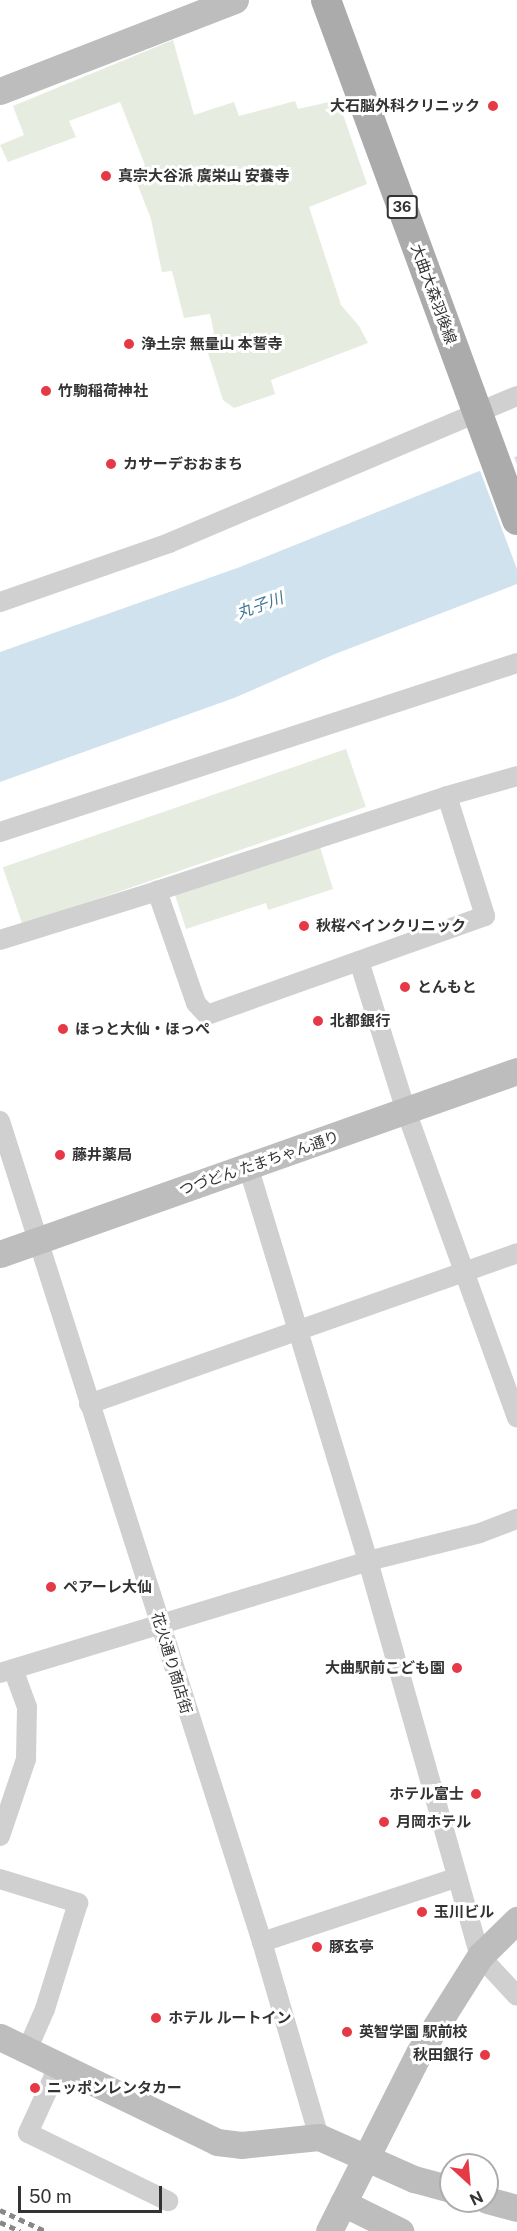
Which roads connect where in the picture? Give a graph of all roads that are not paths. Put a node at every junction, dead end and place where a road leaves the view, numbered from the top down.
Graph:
1 (235, 0) edge
2 (326, 0) edge
3 (0, 91) edge
4 (517, 396) edge
5 (479, 414) junction
6 (517, 520) edge
7 (0, 602) edge
8 (517, 663) edge
9 (517, 776) edge
10 (447, 796) junction
11 (0, 832) edge
12 (157, 891) junction
13 (0, 940) edge
14 (359, 961) junction
15 (517, 1071) edge
16 (406, 1111) junction
17 (0, 1121) edge
18 (248, 1166) junction
19 (38, 1240) junction
20 (517, 1253) edge
21 (0, 1254) edge
22 (465, 1272) junction
23 (298, 1329) junction
24 (89, 1404) junction
25 (517, 1418) edge
26 (517, 1519) edge
27 (368, 1562) junction
28 (160, 1623) junction
29 (7, 1671) edge
30 (0, 1836) edge
31 (458, 1877) junction
32 (0, 1879) edge
33 (517, 1920) edge
34 (262, 1942) junction
35 (480, 1956) junction
36 (517, 1996) edge
37 (0, 2037) edge
38 (28, 2049) junction
39 (60, 2063) junction
40 (319, 2137) junction
41 (366, 2160) junction
42 (439, 2185) edge
43 (168, 2201) dead end
44 (343, 2203) junction
45 (329, 2231) edge
46 (400, 2231) edge

1 - 3 street
2 - 5 main road, 大曲大森羽後線 / 36
4 - 5 street
5 - 6 main road, 大曲大森羽後線 / 36
5 - 7 street
8 - 11 street
9 - 10 street
10 - 12 street
10 - 14 street
12 - 13 street
12 - 14 street
14 - 16 street
15 - 16 street, つづどん たまちゃん通り
16 - 18 street, つづどん たまちゃん通り
16 - 22 street
17 - 19 street, 花火通り商店街
18 - 19 street, つづどん たまちゃん通り
18 - 23 street
19 - 21 street, つづどん たまちゃん通り
19 - 24 street, 花火通り商店街
20 - 22 street
22 - 23 street
22 - 25 street
23 - 24 street
23 - 27 street
24 - 28 street, 花火通り商店街
26 - 27 street
27 - 28 street
27 - 31 street
28 - 29 street
28 - 34 street, 花火通り商店街
29 - 30 street
31 - 34 street
31 - 35 street
32 - 38 street
33 - 35 street
34 - 40 street, 花火通り商店街
35 - 36 street
35 - 41 street
37 - 38 street
38 - 39 street
39 - 40 street
39 - 43 street
40 - 41 street
41 - 42 street
41 - 44 street
44 - 45 street
44 - 46 street

